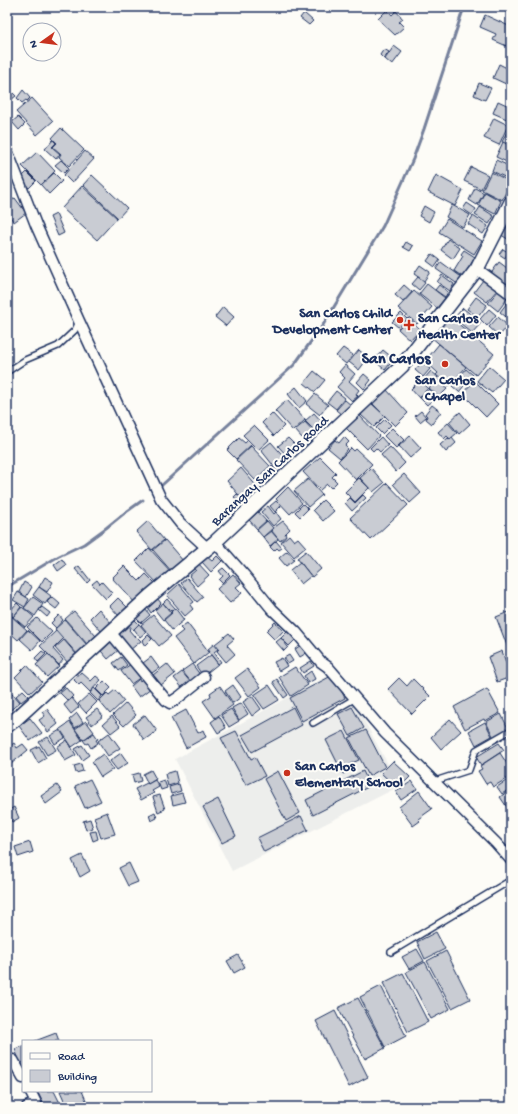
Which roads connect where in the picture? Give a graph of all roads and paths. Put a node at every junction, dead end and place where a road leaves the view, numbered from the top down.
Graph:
1 (7, 150) edge
2 (511, 202) edge
3 (508, 216) edge
4 (478, 269) junction
5 (511, 294) edge
6 (78, 320) junction
7 (7, 372) edge
8 (211, 545) junction
9 (110, 632) junction
10 (204, 677) dead end
11 (354, 699) junction
12 (313, 723) dead end
13 (7, 726) edge
14 (511, 730) edge
15 (434, 781) junction
16 (511, 860) edge
17 (511, 880) edge
18 (391, 952) dead end
19 (13, 1060) dead end
20 (22, 1076) edge
21 (30, 1092) edge
22 (34, 1106) edge

1 - 6 street
2 - 3 street, Barangay San Carlos Road
3 - 4 street, Barangay San Carlos Road
4 - 5 street
4 - 8 street, Barangay San Carlos Road
6 - 7 lane
6 - 8 street
8 - 9 street, Barangay San Carlos Road
8 - 11 street
9 - 10 street
9 - 13 street, Barangay San Carlos Road
11 - 12 lane
11 - 15 street
14 - 15 lane
15 - 16 street
17 - 18 lane
19 - 20 street
21 - 22 street

